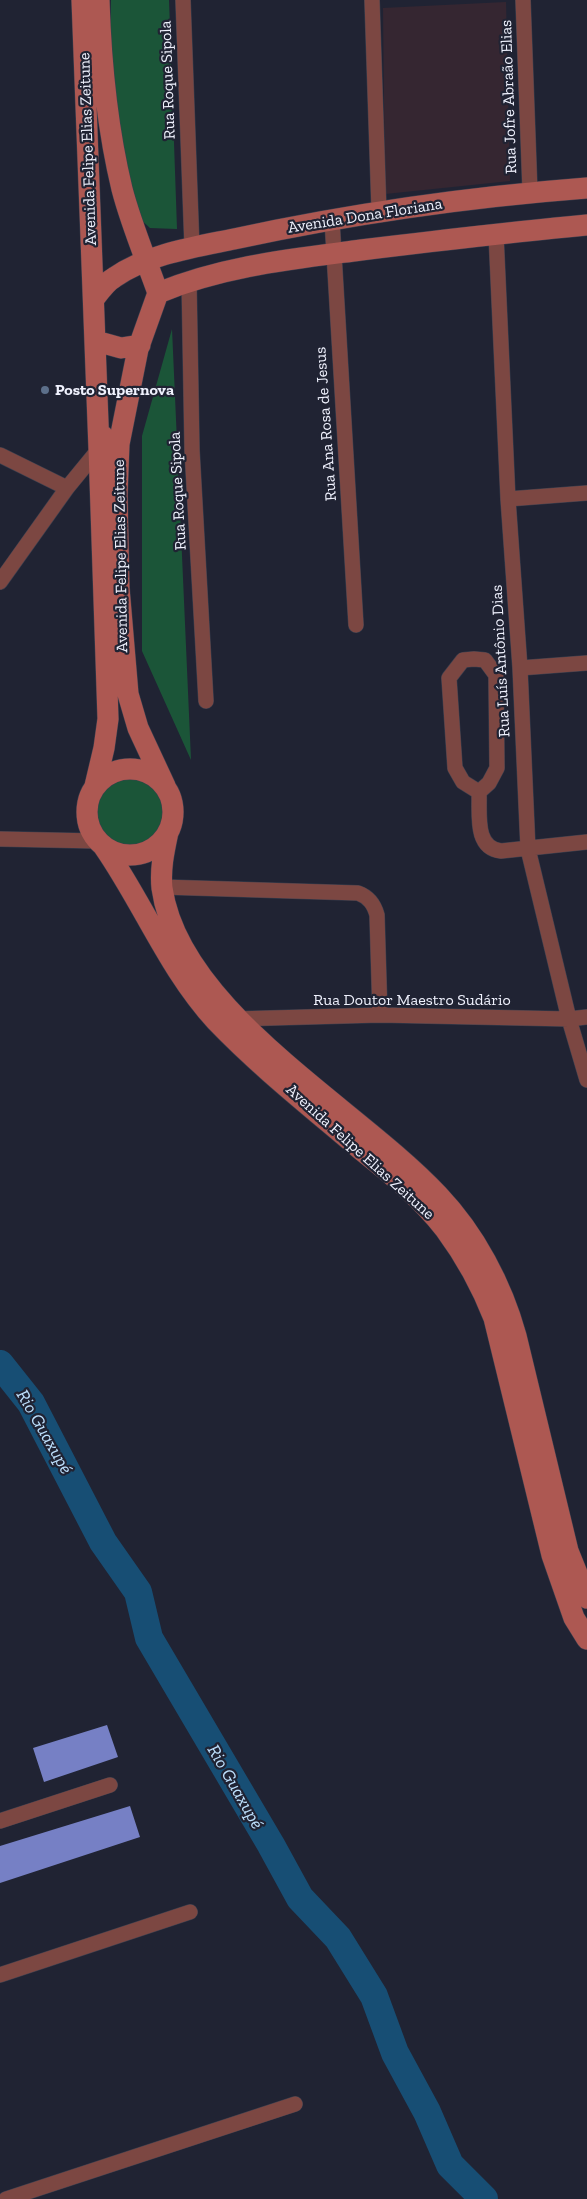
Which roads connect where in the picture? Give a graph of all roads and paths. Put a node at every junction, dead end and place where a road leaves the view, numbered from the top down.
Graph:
1 (82, 0) edge
2 (99, 0) edge
3 (183, 0) edge
4 (372, 0) edge
5 (523, 0) edge
6 (587, 188) edge
7 (530, 192) junction
8 (379, 212) junction
9 (332, 220) junction
10 (587, 225) edge
11 (496, 234) junction
12 (192, 248) junction
13 (333, 254) junction
14 (147, 262) junction
15 (189, 280) junction
16 (158, 293) junction
17 (94, 299) junction
18 (96, 341) junction
19 (139, 347) junction
20 (99, 449) junction
21 (0, 455) edge
22 (67, 488) junction
23 (587, 493) edge
24 (508, 499) junction
25 (0, 582) edge
26 (356, 625) dead end
27 (587, 663) edge
28 (520, 668) junction
29 (206, 700) dead end
30 (95, 786) junction
31 (166, 786) junction
32 (479, 792) junction
33 (168, 832) junction
34 (0, 839) edge
35 (587, 842) edge
36 (100, 844) junction
37 (528, 849) junction
38 (162, 887) junction
39 (380, 1015) junction
40 (587, 1017) edge
41 (569, 1019) junction
42 (227, 1020) junction
43 (587, 1080) edge
44 (587, 1598) edge
45 (580, 1614) edge
46 (587, 1639) edge
47 (110, 1785) dead end
48 (0, 1821) edge
49 (190, 1912) dead end
50 (0, 1975) edge
51 (295, 2104) dead end
52 (6, 2199) edge

1 - 17 main road, Avenida Felipe Elias Zeitune
2 - 14 main road, Avenida Felipe Elias Zeitune
3 - 12 street, Rua Roque Sipola
4 - 8 street
5 - 7 street, Rua Jofre Abraão Elias
6 - 7 main road, Avenida Dona Floriana
7 - 8 main road, Avenida Dona Floriana
8 - 9 main road, Avenida Dona Floriana
9 - 12 main road, Avenida Dona Floriana
9 - 13 street, Rua Ana Rosa de Jesus
10 - 11 main road, Avenida Dona Floriana
11 - 13 main road, Avenida Dona Floriana
11 - 24 street, Rua Luís Antônio Dias
12 - 14 main road, Avenida Dona Floriana
13 - 15 main road, Avenida Dona Floriana
13 - 26 street, Rua Ana Rosa de Jesus
14 - 16 main road, Avenida Felipe Elias Zeitune
14 - 17 main road, Avenida Dona Floriana
15 - 16 main road, Avenida Dona Floriana
15 - 29 street, Rua Roque Sipola
16 - 19 main road, Avenida Felipe Elias Zeitune
17 - 18 main road, Avenida Felipe Elias Zeitune
18 - 19 main road
18 - 20 main road, Avenida Felipe Elias Zeitune
19 - 20 main road
19 - 31 main road, Avenida Felipe Elias Zeitune
20 - 22 street
20 - 30 main road, Avenida Felipe Elias Zeitune
21 - 22 street
22 - 25 street
23 - 24 street
24 - 28 street, Rua Luís Antônio Dias
27 - 28 street
28 - 37 street, Rua Luís Antônio Dias
30 - 31 main road
30 - 36 main road
31 - 33 main road
32 - 32 street
32 - 37 street
33 - 36 main road
33 - 38 main road, Avenida Felipe Elias Zeitune
34 - 36 street
35 - 37 street
36 - 42 main road, Avenida Felipe Elias Zeitune
37 - 41 street, Rua Luís Antônio Dias
38 - 39 street
38 - 42 main road, Avenida Felipe Elias Zeitune
39 - 41 street, Rua Doutor Maestro Sudário
39 - 42 street, Rua Doutor Maestro Sudário
40 - 41 street, Rua Doutor Maestro Sudário
41 - 43 street, Rua Luís Antônio Dias
42 - 44 main road, Avenida Felipe Elias Zeitune
42 - 45 main road, Avenida Felipe Elias Zeitune
45 - 46 main road, Avenida Felipe Elias Zeitune
47 - 48 street
49 - 50 street
51 - 52 street

